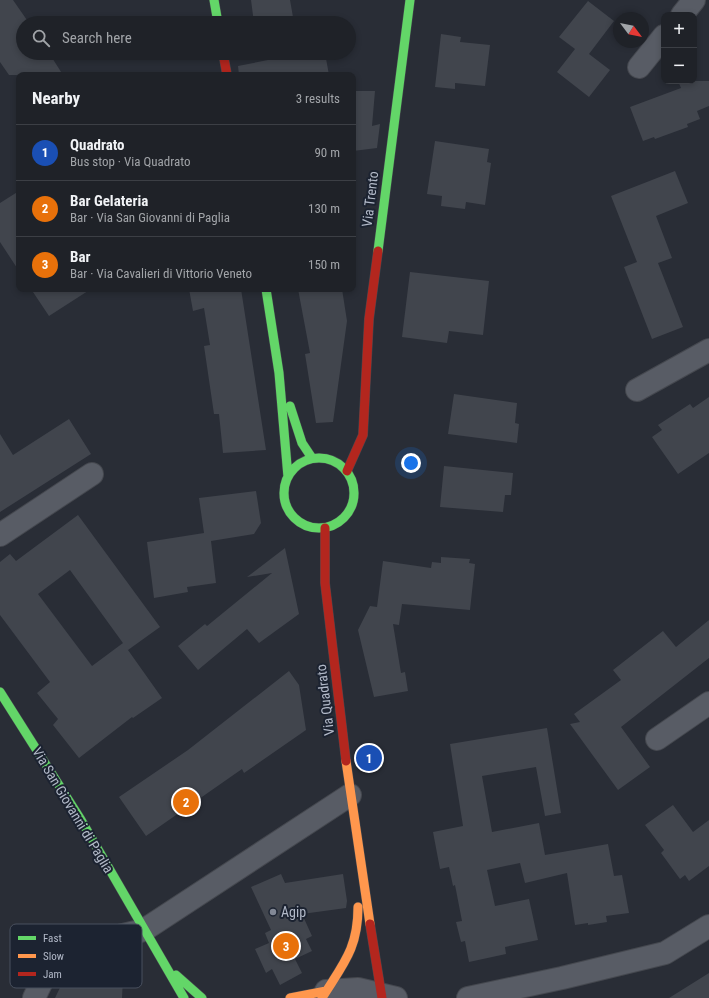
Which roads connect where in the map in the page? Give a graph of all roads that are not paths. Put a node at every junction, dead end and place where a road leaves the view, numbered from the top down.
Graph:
1 (214, 0) edge
2 (410, 0) edge
3 (694, 0) edge
4 (684, 12) edge
5 (217, 16) edge
6 (661, 40) edge
7 (225, 60) edge
8 (639, 67) dead end
9 (227, 72) edge
10 (266, 292) edge
11 (709, 350) edge
12 (279, 372) junction
13 (637, 390) dead end
14 (312, 458) junction
15 (347, 471) junction
16 (92, 474) dead end
17 (288, 477) junction
18 (325, 528) junction
19 (0, 535) edge
20 (0, 692) edge
21 (709, 704) edge
22 (657, 739) dead end
23 (350, 795) junction
24 (361, 869) junction
25 (141, 924) edge
26 (709, 926) edge
27 (142, 927) edge
28 (144, 930) junction
29 (166, 966) junction
30 (39, 988) edge
31 (324, 994) edge
32 (386, 997) edge
33 (34, 998) edge
34 (184, 998) edge
35 (202, 998) edge
36 (290, 998) edge
37 (468, 998) edge

1 - 5 street
2 - 15 street, Via Trento
3 - 4 street
6 - 8 street
7 - 9 street
10 - 12 street
11 - 13 street
12 - 14 street
12 - 17 street
14 - 15 street
14 - 17 street
15 - 18 street
16 - 19 street
17 - 18 street
18 - 23 street, Via Quadrato
20 - 25 street, Via San Giovanni di Paglia
21 - 22 street
23 - 24 street, Via Quadrato
23 - 28 street
24 - 31 street
24 - 32 street, Via Quadrato
26 - 37 street
27 - 28 street, Via San Giovanni di Paglia
28 - 29 street, Via San Giovanni di Paglia
29 - 34 street, Via San Giovanni di Paglia
29 - 35 street
30 - 33 street
31 - 32 street
31 - 36 street

